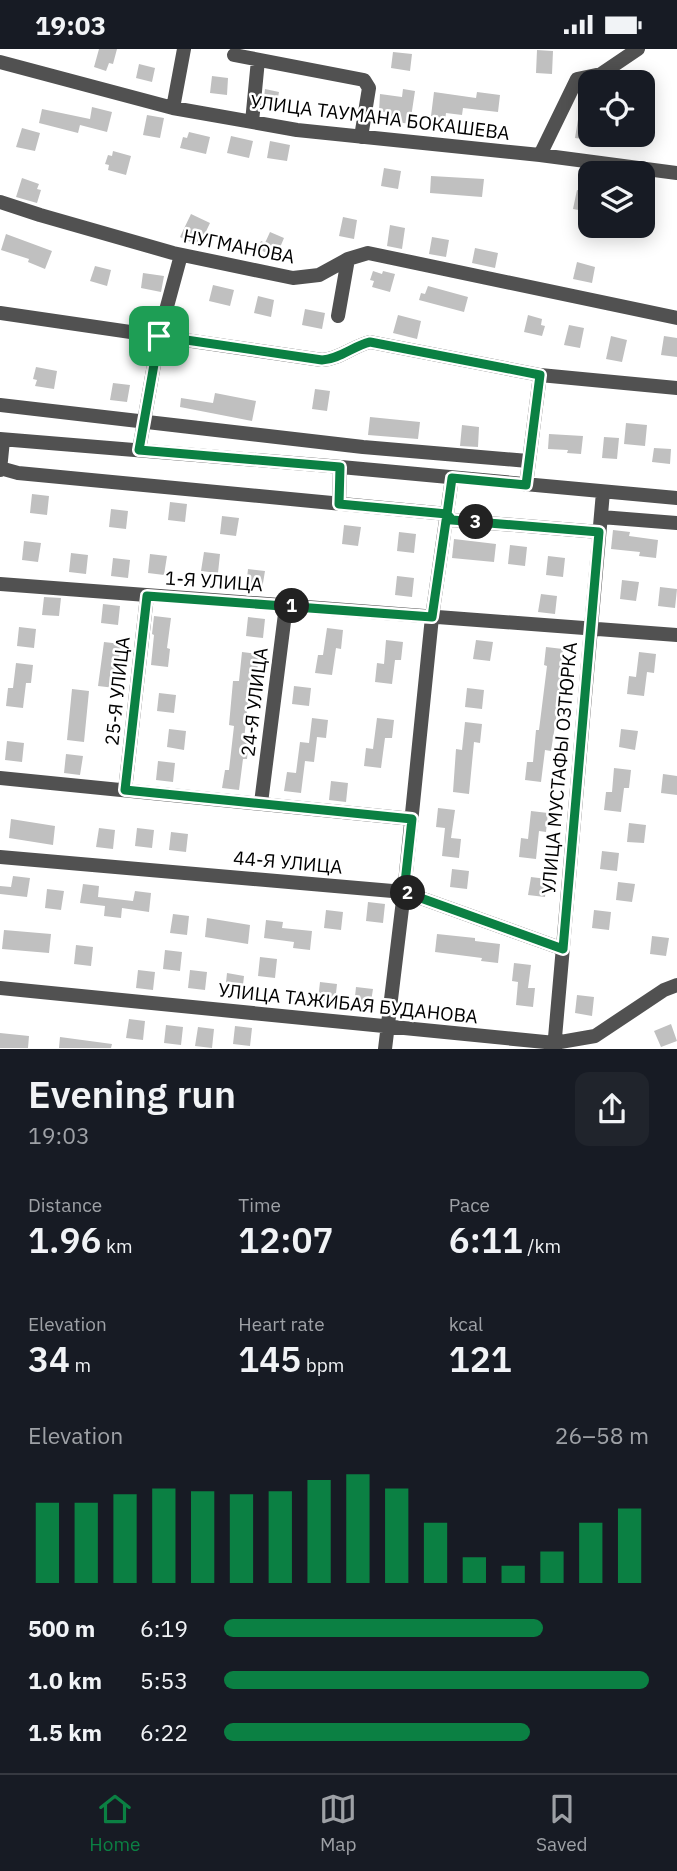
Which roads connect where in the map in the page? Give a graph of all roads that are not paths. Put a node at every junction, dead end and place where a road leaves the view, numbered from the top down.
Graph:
1 (184, 49) edge
2 (638, 49) edge
3 (234, 55) dead end
4 (258, 60) junction
5 (0, 62) edge
6 (173, 108) junction
7 (252, 122) junction
8 (361, 137) junction
9 (540, 155) junction
10 (677, 173) edge
11 (0, 202) edge
12 (181, 255) junction
13 (348, 259) junction
14 (0, 313) edge
15 (338, 317) dead end
16 (677, 318) edge
17 (159, 336) junction
18 (540, 375) junction
19 (677, 388) edge
20 (0, 405) edge
21 (144, 420) junction
22 (2, 439) edge
23 (139, 450) junction
24 (528, 461) junction
25 (340, 467) junction
26 (0, 469) edge
27 (452, 478) junction
28 (526, 485) junction
29 (603, 492) junction
30 (677, 498) edge
31 (339, 504) junction
32 (447, 514) junction
33 (601, 517) junction
34 (677, 523) edge
35 (599, 532) junction
36 (0, 584) edge
37 (147, 596) junction
38 (286, 606) junction
39 (432, 617) junction
40 (591, 629) junction
41 (677, 635) edge
42 (0, 779) edge
43 (125, 790) junction
44 (261, 803) junction
45 (412, 819) junction
46 (0, 857) edge
47 (404, 892) junction
48 (563, 949) junction
49 (677, 985) edge
50 (0, 988) edge
51 (388, 1026) junction
52 (554, 1046) edge
53 (385, 1048) edge

1 - 6 street
2 - 9 street
3 - 4 street
4 - 7 street
4 - 8 street
5 - 6 street, УЛИЦА ТАУМАНА БОКАШЕВА
6 - 7 street, УЛИЦА ТАУМАНА БОКАШЕВА
7 - 8 street, УЛИЦА ТАУМАНА БОКАШЕВА
8 - 9 street, УЛИЦА ТАУМАНА БОКАШЕВА
9 - 10 street, УЛИЦА ТАУМАНА БОКАШЕВА
11 - 12 street, НУГМАНОВА
12 - 13 street, НУГМАНОВА
12 - 17 street
13 - 15 street
13 - 16 street, НУГМАНОВА
14 - 17 street
17 - 18 street
17 - 21 street
18 - 19 street
18 - 24 street
20 - 21 street
21 - 23 street
21 - 24 street
22 - 23 street
22 - 26 street
23 - 25 street
24 - 28 street
25 - 27 street
25 - 31 street
26 - 31 street
27 - 28 street
27 - 32 street
28 - 29 street
29 - 30 street
29 - 33 street, УЛИЦА МУСТАФЫ ОЗТЮРКА
31 - 32 street
32 - 35 street
32 - 39 street
33 - 34 street
33 - 35 street, УЛИЦА МУСТАФЫ ОЗТЮРКА
35 - 40 street, УЛИЦА МУСТАФЫ ОЗТЮРКА
36 - 37 street, 1-Я УЛИЦА
37 - 38 street, 1-Я УЛИЦА
37 - 43 street, 25-Я УЛИЦА
38 - 39 street, 1-Я УЛИЦА
38 - 44 street, 24-Я УЛИЦА
39 - 40 street, 1-Я УЛИЦА
39 - 45 street
40 - 41 street, 1-Я УЛИЦА
40 - 48 street, УЛИЦА МУСТАФЫ ОЗТЮРКА
42 - 43 street
43 - 44 street
44 - 45 street
45 - 47 street
46 - 47 street, 44-Я УЛИЦА
47 - 48 street, 44-Я УЛИЦА
47 - 51 street
48 - 52 street, УЛИЦА МУСТАФЫ ОЗТЮРКА
49 - 52 street, УЛИЦА ТАЖИБАЯ БУДАНОВА
50 - 51 street, УЛИЦА ТАЖИБАЯ БУДАНОВА
51 - 52 street, УЛИЦА ТАЖИБАЯ БУДАНОВА
51 - 53 street

